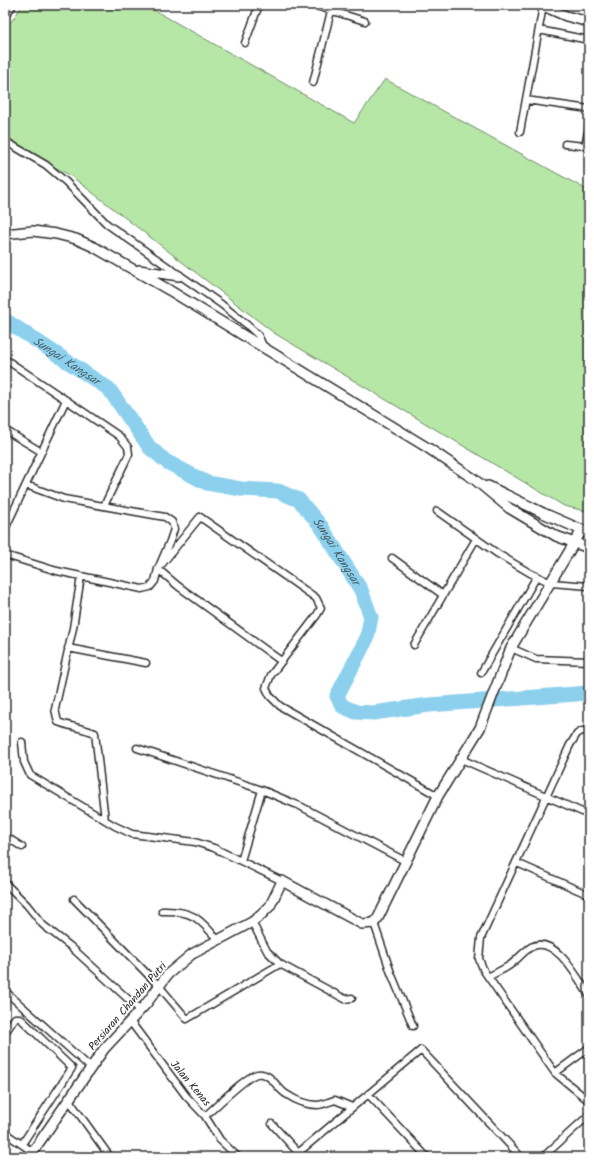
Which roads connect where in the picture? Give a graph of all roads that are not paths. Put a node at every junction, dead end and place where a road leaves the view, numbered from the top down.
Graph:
1 (13, 5) edge
2 (259, 5) edge
3 (313, 5) edge
4 (542, 5) edge
5 (331, 11) junction
6 (5, 16) edge
7 (364, 21) dead end
8 (589, 22) edge
9 (539, 30) junction
10 (589, 40) edge
11 (245, 43) dead end
12 (313, 83) dead end
13 (526, 100) junction
14 (589, 109) edge
15 (589, 127) edge
16 (520, 132) dead end
17 (5, 141) edge
18 (565, 144) dead end
19 (5, 234) edge
20 (134, 270) junction
21 (179, 276) junction
22 (265, 349) junction
23 (5, 359) edge
24 (66, 400) junction
25 (5, 430) edge
26 (40, 452) junction
27 (474, 480) junction
28 (26, 484) junction
29 (104, 506) junction
30 (437, 511) dead end
31 (5, 529) edge
32 (586, 532) edge
33 (476, 539) junction
34 (575, 543) junction
35 (589, 548) edge
36 (5, 555) edge
37 (392, 558) dead end
38 (158, 569) junction
39 (81, 576) junction
40 (537, 576) junction
41 (551, 583) junction
42 (589, 586) edge
43 (443, 595) junction
44 (414, 645) dead end
45 (68, 648) junction
46 (511, 648) junction
47 (589, 660) edge
48 (281, 661) junction
49 (146, 663) dead end
50 (481, 673) dead end
51 (589, 732) edge
52 (22, 742) dead end
53 (137, 748) dead end
54 (461, 759) junction
55 (262, 790) junction
56 (438, 796) junction
57 (546, 798) junction
58 (589, 815) edge
59 (105, 820) junction
60 (5, 836) edge
61 (22, 847) dead end
62 (242, 861) junction
63 (405, 861) junction
64 (517, 863) junction
65 (282, 881) junction
66 (5, 883) edge
67 (589, 895) edge
68 (74, 900) dead end
69 (162, 911) dead end
70 (252, 922) junction
71 (374, 923) junction
72 (218, 940) junction
73 (280, 964) junction
74 (488, 977) junction
75 (159, 986) junction
76 (5, 991) edge
77 (589, 995) edge
78 (352, 998) dead end
79 (140, 1010) junction
80 (130, 1021) junction
81 (413, 1026) dead end
82 (5, 1033) edge
83 (589, 1048) edge
84 (91, 1068) junction
85 (555, 1073) junction
86 (368, 1094) junction
87 (69, 1100) junction
88 (589, 1101) edge
89 (352, 1107) junction
90 (205, 1116) junction
91 (589, 1116) edge
92 (272, 1124) dead end
93 (5, 1133) edge
94 (22, 1144) junction
95 (31, 1154) edge
96 (300, 1155) edge
97 (110, 1157) edge
98 (238, 1157) edge
99 (427, 1157) edge
100 (521, 1157) edge
101 (544, 1157) edge

1 - 6 street
2 - 11 street
3 - 5 street
4 - 8 street
4 - 9 street
5 - 7 street
5 - 12 street
9 - 10 street
9 - 13 street
13 - 14 street
13 - 16 street
15 - 18 street
17 - 21 street
19 - 20 street
20 - 21 street
20 - 22 street
21 - 22 street
22 - 27 street
23 - 24 street
24 - 26 street
24 - 29 street
25 - 26 street
26 - 28 street
27 - 32 street
27 - 34 street
28 - 29 street
28 - 31 street
29 - 38 street
30 - 33 street
32 - 34 street
33 - 40 street
33 - 43 street
34 - 35 street
34 - 41 street
36 - 39 street
37 - 43 street
38 - 39 street
38 - 48 street
38 - 48 street
39 - 45 street
40 - 41 street
40 - 50 street
41 - 42 street
41 - 46 street
43 - 44 street
45 - 49 street
45 - 59 street
46 - 47 street
46 - 54 street
48 - 56 street
51 - 57 street
52 - 59 street
53 - 55 street
54 - 56 street
54 - 57 street
55 - 62 street
55 - 63 street
56 - 63 street
57 - 58 street
57 - 64 street
59 - 62 street
60 - 61 street
62 - 65 street
63 - 71 street
64 - 67 street
64 - 74 street
65 - 70 street, Persiaran Chandan Putri
65 - 71 street
66 - 79 street
68 - 75 street
69 - 72 street
70 - 72 street, Persiaran Chandan Putri
70 - 73 street
71 - 81 street
72 - 75 street, Persiaran Chandan Putri
73 - 75 street
73 - 78 street
74 - 77 street
74 - 85 street
75 - 79 street, Persiaran Chandan Putri
76 - 84 street
79 - 80 street, Persiaran Chandan Putri
80 - 84 street, Persiaran Chandan Putri
80 - 90 street, Jalan Kenas
82 - 94 street
83 - 85 street
84 - 87 street, Persiaran Chandan Putri
85 - 88 street
86 - 89 street
86 - 99 street
86 - 100 street
87 - 95 street, Persiaran Chandan Putri
87 - 97 street
89 - 90 street
89 - 96 street
90 - 98 street, Jalan Kenas
91 - 101 street
92 - 96 street
93 - 94 street
94 - 95 street

